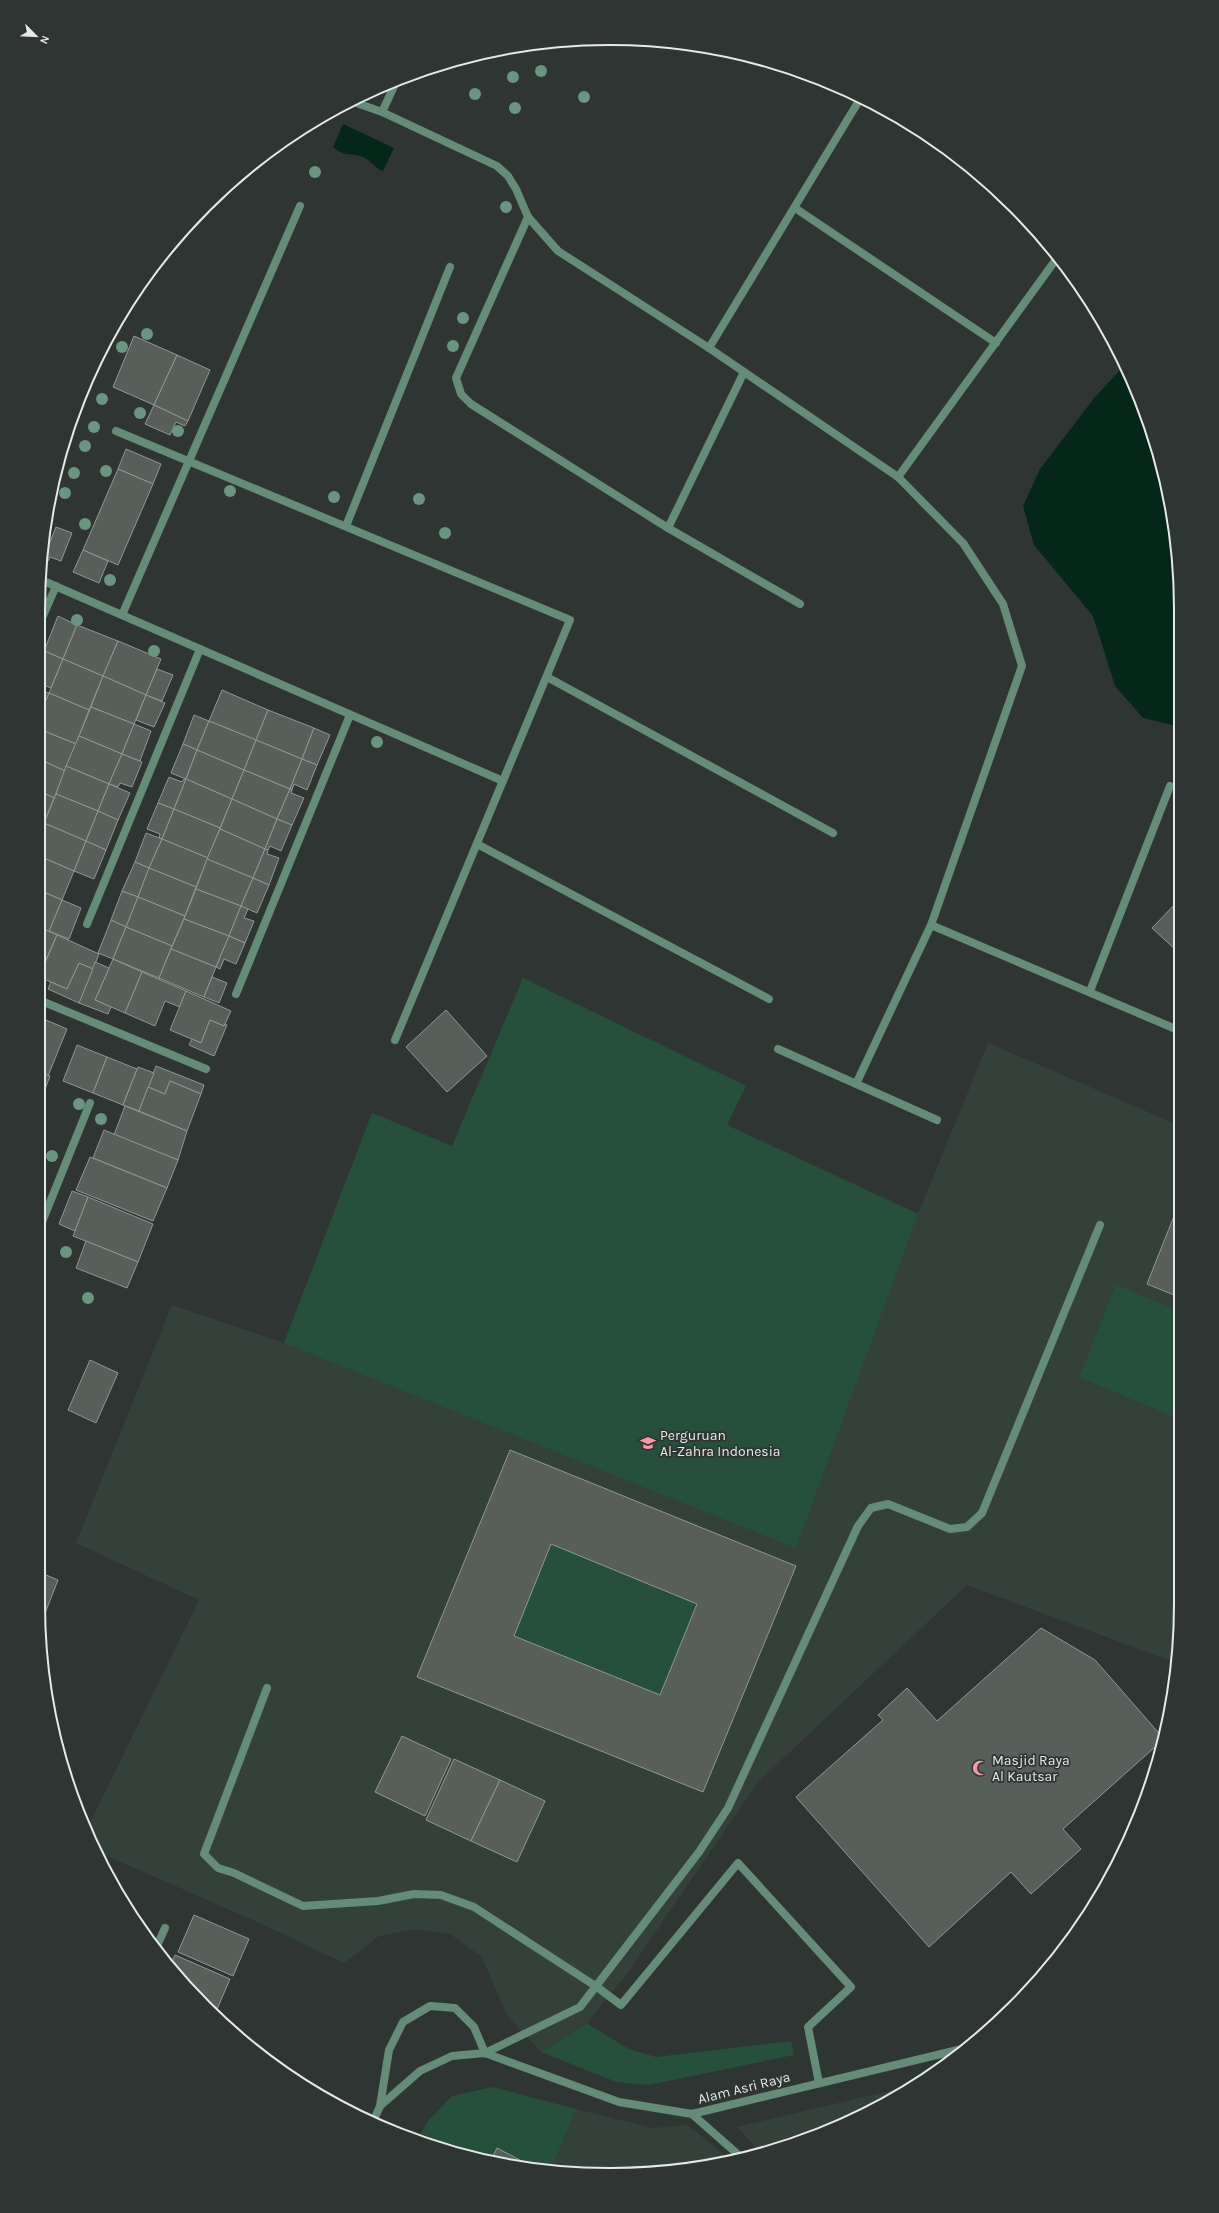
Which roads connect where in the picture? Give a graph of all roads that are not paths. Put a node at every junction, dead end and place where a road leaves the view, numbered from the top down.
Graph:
1 (393, 88) edge
2 (858, 103) edge
3 (359, 104) edge
4 (382, 112) junction
5 (300, 206) dead end
6 (795, 208) junction
7 (528, 217) junction
8 (1054, 262) edge
9 (450, 267) dead end
10 (996, 343) junction
11 (709, 348) junction
12 (744, 372) junction
13 (116, 431) dead end
14 (188, 460) junction
15 (898, 477) junction
16 (346, 526) junction
17 (668, 528) junction
18 (46, 582) edge
19 (56, 586) junction
20 (800, 604) dead end
21 (45, 612) edge
22 (122, 615) junction
23 (200, 649) junction
24 (547, 678) junction
25 (350, 715) junction
26 (503, 781) junction
27 (1170, 786) dead end
28 (833, 833) dead end
29 (477, 844) junction
30 (87, 924) dead end
31 (931, 925) junction
32 (1090, 991) junction
33 (236, 994) dead end
34 (769, 999) dead end
35 (45, 1002) edge
36 (1174, 1028) edge
37 (395, 1040) dead end
38 (778, 1049) dead end
39 (206, 1069) dead end
40 (856, 1084) junction
41 (90, 1103) dead end
42 (937, 1120) dead end
43 (45, 1215) edge
44 (1100, 1224) dead end
45 (267, 1688) dead end
46 (165, 1928) dead end
47 (159, 1942) edge
48 (597, 1987) junction
49 (953, 2051) edge
50 (485, 2053) junction
51 (819, 2083) junction
52 (380, 2106) junction
53 (692, 2114) junction
54 (375, 2117) edge
55 (737, 2153) edge

1 - 4 street
2 - 6 street
3 - 4 street
4 - 7 street
5 - 14 street
6 - 10 street
6 - 11 street
7 - 11 street
7 - 17 street
8 - 10 street
9 - 16 street
10 - 15 street
11 - 12 street
12 - 15 street
12 - 17 street
13 - 14 street
14 - 16 street
14 - 22 street
15 - 31 street
16 - 24 street
17 - 20 street
18 - 19 street
19 - 21 street
19 - 22 street
22 - 23 street
23 - 25 street
23 - 30 street
24 - 26 street
24 - 28 street
25 - 26 street
25 - 33 street
26 - 29 street
27 - 32 street
29 - 34 street
29 - 37 street
31 - 32 street
31 - 40 street
32 - 36 street
35 - 39 street
38 - 40 street
40 - 42 street
41 - 43 street
44 - 48 street
45 - 48 street
46 - 47 street
48 - 50 street
48 - 51 street
49 - 51 street, Alam Asri Raya
50 - 52 street
50 - 52 street
50 - 53 street, Alam Asri Raya
51 - 53 street, Alam Asri Raya
52 - 54 street
53 - 55 street

